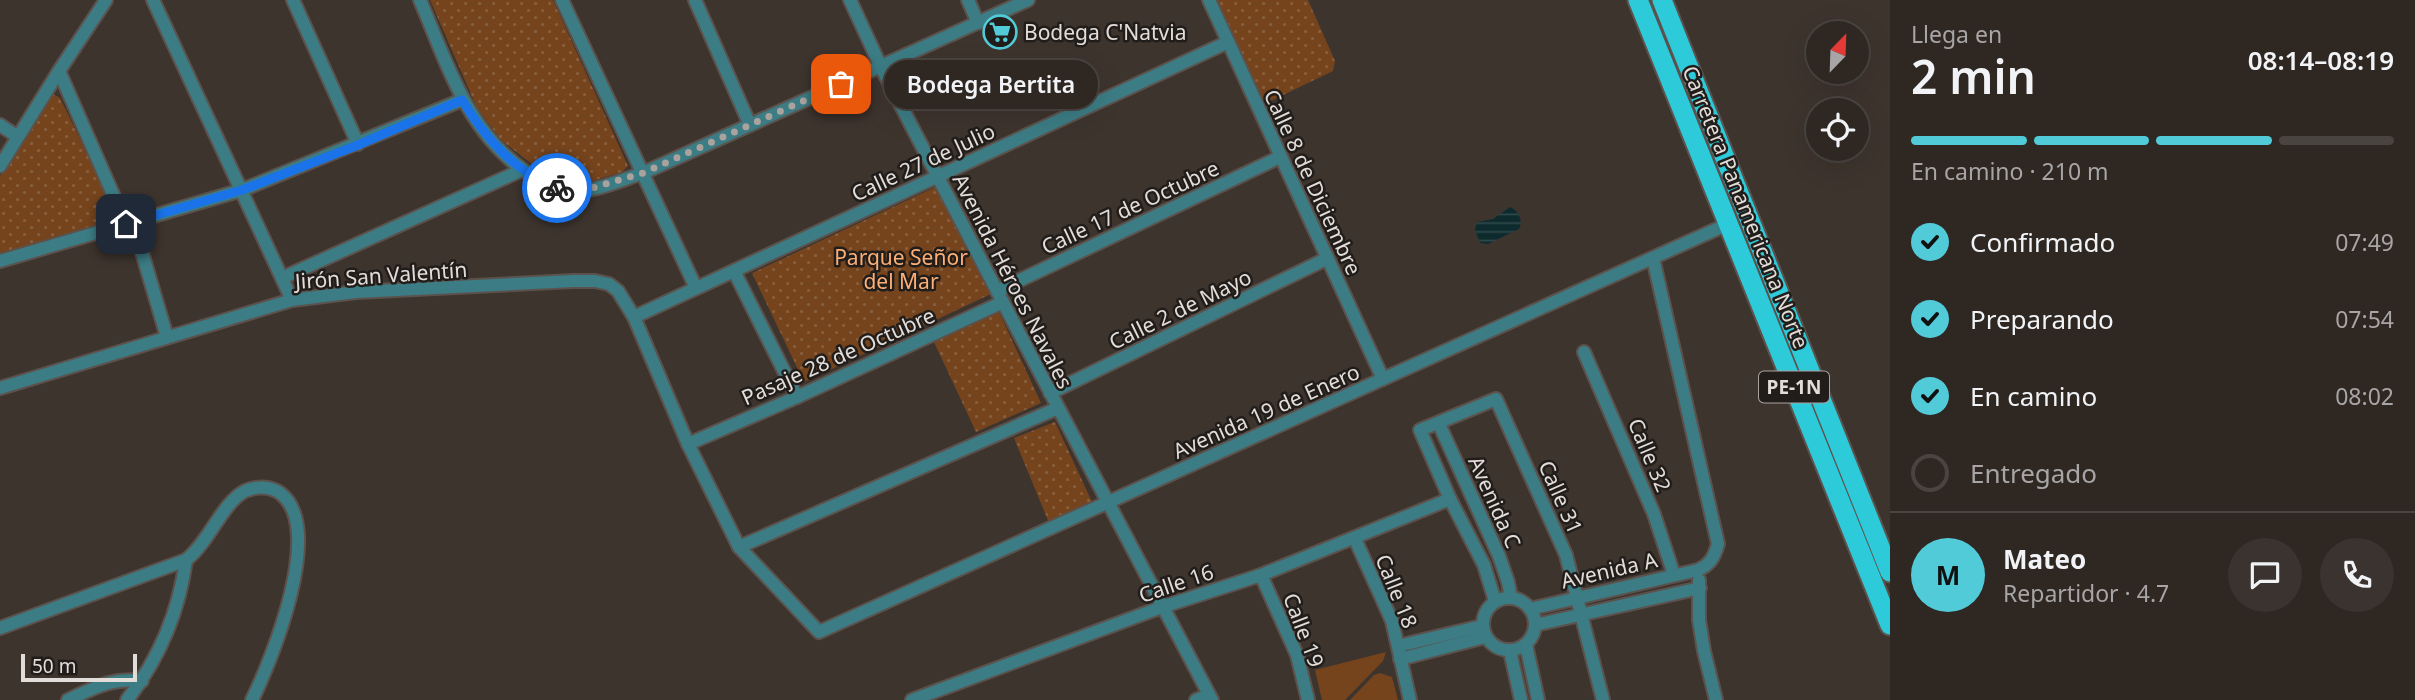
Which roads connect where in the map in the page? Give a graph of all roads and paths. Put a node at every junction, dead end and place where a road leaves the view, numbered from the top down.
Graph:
1 (106, 0) edge
2 (153, 0) edge
3 (293, 0) edge
4 (421, 0) edge
5 (562, 0) edge
6 (695, 0) edge
7 (850, 0) edge
8 (968, 0) edge
9 (1028, 0) edge
10 (1209, 0) edge
11 (1638, 0) edge
12 (1662, 0) edge
13 (978, 23) junction
14 (1228, 42) junction
15 (881, 67) junction
16 (59, 71) junction
17 (462, 100) junction
18 (0, 125) edge
19 (750, 125) junction
20 (18, 136) junction
21 (358, 145) junction
22 (1280, 157) junction
23 (0, 166) edge
24 (522, 170) junction
25 (643, 173) junction
26 (938, 177) junction
27 (242, 190) junction
28 (129, 223) junction
29 (1728, 224) junction
30 (1653, 258) junction
31 (1326, 259) junction
32 (0, 261) edge
33 (734, 271) junction
34 (282, 278) junction
35 (696, 288) junction
36 (1000, 297) junction
37 (292, 300) junction
38 (634, 317) junction
39 (167, 337) junction
40 (1584, 352) dead end
41 (1383, 379) junction
42 (0, 388) edge
43 (1050, 393) junction
44 (797, 397) junction
45 (1058, 408) junction
46 (1439, 424) junction
47 (688, 444) junction
48 (1450, 499) junction
49 (1107, 503) junction
50 (1355, 539) junction
51 (739, 547) junction
52 (186, 560) junction
53 (1698, 570) junction
54 (1890, 572) edge
55 (1261, 575) junction
56 (1674, 575) junction
57 (1700, 588) junction
58 (1577, 596) junction
59 (1511, 598) junction
60 (1495, 601) junction
61 (1163, 607) junction
62 (1530, 608) junction
63 (1582, 615) junction
64 (1535, 625) junction
65 (1890, 625) edge
66 (0, 628) edge
67 (819, 632) joint
68 (1484, 632) junction
69 (1526, 645) junction
70 (1510, 651) junction
71 (1399, 653) junction
72 (142, 681) junction
73 (1211, 697) edge
74 (68, 700) edge
75 (127, 700) edge
76 (252, 700) edge
77 (912, 700) edge
78 (1196, 700) edge
79 (1308, 700) edge
80 (1410, 700) edge
81 (1521, 700) edge
82 (1538, 700) edge
83 (1603, 700) edge
84 (1716, 700) edge

1 - 16 street
2 - 27 street
3 - 21 street
4 - 17 street
5 - 25 street
6 - 19 street
7 - 15 street, Avenida Héroes Navales
8 - 13 street
9 - 13 street
10 - 14 street, Calle 8 de Diciembre
11 - 29 highway, Carretera Panamericana Norte / PE-1N
12 - 54 highway, Carretera Panamericana Norte / PE-1N
13 - 15 street
14 - 22 street, Calle 8 de Diciembre
14 - 26 street, Calle 27 de Julio
15 - 19 street
15 - 26 street, Avenida Héroes Navales
16 - 20 street
16 - 28 street
17 - 21 street
17 - 24 street
18 - 20 street
19 - 25 street
20 - 23 street
21 - 27 street
22 - 31 street, Calle 8 de Diciembre
22 - 36 street, Calle 17 de Octubre
24 - 25 street
24 - 34 street
25 - 35 street
26 - 33 street, Calle 27 de Julio
26 - 36 street, Avenida Héroes Navales
27 - 28 street
27 - 34 street
28 - 32 street
28 - 39 street
29 - 30 street, Avenida 19 de Enero
29 - 65 highway, Carretera Panamericana Norte / PE-1N
30 - 41 street, Avenida 19 de Enero
30 - 53 street
31 - 41 street, Calle 8 de Diciembre
31 - 43 street, Calle 2 de Mayo
33 - 35 street, Calle 27 de Julio
33 - 44 street
34 - 37 street
35 - 38 street, Calle 27 de Julio
36 - 43 street, Avenida Héroes Navales
36 - 44 street, Pasaje 28 de Octubre
37 - 38 street, Jirón San Valentín
37 - 39 street, Jirón San Valentín
38 - 47 street, Jirón San Valentín
39 - 42 street, Jirón San Valentín
40 - 56 street, Calle 32
41 - 49 street, Avenida 19 de Enero
43 - 45 street, Avenida Héroes Navales
44 - 47 street, Pasaje 28 de Octubre
45 - 49 street, Avenida Héroes Navales
45 - 51 street
46 - 48 street, Avenida C
46 - 58 street, Calle 31
46 - 59 street, Avenida C
47 - 51 street, Jirón San Valentín
48 - 50 street, Calle 16
48 - 60 street, Avenida C
49 - 61 street, Avenida Héroes Navales
49 - 67 street, Avenida 19 de Enero
50 - 55 street, Calle 16
50 - 71 street, Calle 18
51 - 67 street, Jirón San Valentín
52 - 66 street
52 - 72 street
52 - 76 street
53 - 56 street, Avenida A
53 - 57 street
55 - 61 street, Calle 16
55 - 79 street, Calle 19
56 - 58 street, Avenida A
57 - 63 street, Avenida A
57 - 84 street
58 - 62 street, Avenida A
58 - 63 street, Calle 31
59 - 60 street
59 - 62 street
60 - 68 street
61 - 73 street, Avenida Héroes Navales
61 - 77 street, Calle 16
62 - 64 street
63 - 64 street, Avenida A
63 - 83 street, Calle 31
64 - 69 street
68 - 70 street
68 - 71 street
69 - 70 street
69 - 82 street
70 - 81 street
71 - 80 street, Calle 18
72 - 74 street
72 - 75 street
73 - 78 street

